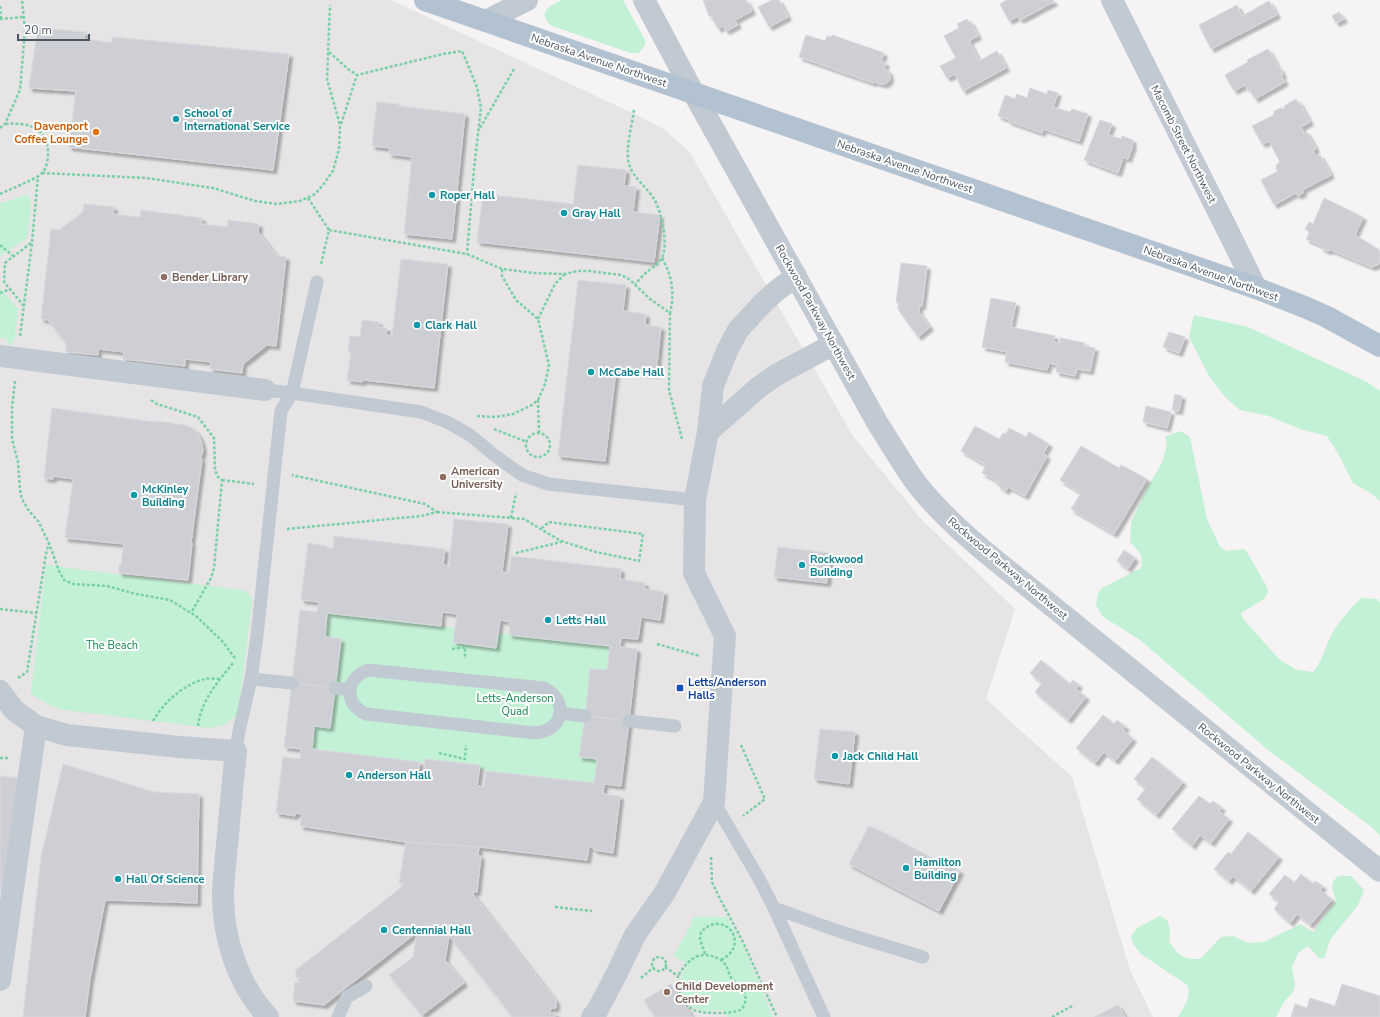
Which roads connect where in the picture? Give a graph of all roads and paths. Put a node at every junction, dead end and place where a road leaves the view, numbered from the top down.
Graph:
1 (22, 0) edge
2 (425, 0) edge
3 (527, 0) edge
4 (644, 0) edge
5 (1112, 0) edge
6 (330, 5) dead end
7 (0, 6) edge
8 (23, 17) junction
9 (0, 19) edge
10 (486, 21) junction
11 (328, 51) junction
12 (514, 69) dead end
13 (357, 75) junction
14 (693, 92) junction
15 (634, 110) dead end
16 (5, 124) junction
17 (340, 125) junction
18 (0, 128) edge
19 (479, 130) junction
20 (42, 173) junction
21 (38, 176) junction
22 (0, 194) edge
23 (308, 198) junction
24 (329, 230) junction
25 (32, 243) junction
26 (0, 245) edge
27 (467, 254) junction
28 (13, 256) junction
29 (662, 258) junction
30 (502, 269) junction
31 (565, 274) junction
32 (796, 276) junction
33 (317, 282) joint
34 (635, 284) junction
35 (1256, 288) junction
36 (10, 289) junction
37 (0, 293) edge
38 (24, 306) junction
39 (670, 313) junction
40 (538, 319) junction
41 (834, 344) junction
42 (1380, 346) edge
43 (9, 357) edge
44 (150, 375) junction
45 (265, 390) joint
46 (292, 393) junction
47 (538, 400) junction
48 (477, 416) dead end
49 (708, 432) junction
50 (539, 433) junction
51 (682, 439) dead end
52 (291, 474) dead end
53 (222, 480) junction
54 (236, 481) dead end
55 (516, 492) dead end
56 (695, 500) junction
57 (436, 512) junction
58 (511, 518) junction
59 (542, 528) junction
60 (284, 529) dead end
61 (561, 541) junction
62 (49, 543) junction
63 (516, 553) dead end
64 (0, 609) edge
65 (36, 613) junction
66 (191, 613) junction
67 (452, 649) dead end
68 (465, 659) dead end
69 (221, 679) junction
70 (251, 679) junction
71 (292, 683) dead end
72 (8, 685) edge
73 (335, 688) dead end
74 (350, 690) junction
75 (560, 713) junction
76 (585, 716) dead end
77 (629, 721) dead end
78 (150, 725) dead end
79 (36, 726) junction
80 (676, 726) dead end
81 (198, 728) dead end
82 (466, 745) dead end
83 (236, 751) junction
84 (439, 753) dead end
85 (714, 802) junction
86 (711, 852) dead end
87 (1380, 872) edge
88 (555, 907) dead end
89 (774, 908) junction
90 (592, 911) dead end
91 (706, 954) junction
92 (923, 956) dead end
93 (721, 960) junction
94 (654, 967) junction
95 (665, 967) junction
96 (678, 976) junction
97 (635, 978) dead end
98 (0, 980) edge
99 (366, 986) dead end
100 (1074, 1005) dead end
101 (268, 1017) edge
102 (338, 1017) edge
103 (592, 1017) edge
104 (777, 1017) edge
105 (824, 1017) edge
106 (1052, 1017) edge

1 - 8 path
2 - 10 main road, Nebraska Avenue Northwest
3 - 10 street
4 - 14 street, Rockwood Parkway Northwest
5 - 35 street, Macomb Street Northwest
6 - 11 path
7 - 9 path
8 - 9 path
8 - 16 path
10 - 14 main road, Nebraska Avenue Northwest
11 - 13 path
11 - 17 path
12 - 19 path
13 - 17 path
13 - 19 path
14 - 32 street, Rockwood Parkway Northwest
14 - 35 main road, Nebraska Avenue Northwest
15 - 29 path
16 - 18 path
16 - 20 path
17 - 23 path
19 - 27 path
20 - 21 path
20 - 23 path
21 - 22 path
21 - 25 path
23 - 24 path
24 - 27 path
24 - 33 path
25 - 28 path
25 - 38 path
26 - 28 path
27 - 30 path
28 - 36 path
29 - 34 path
29 - 39 path
30 - 31 path
30 - 40 path
31 - 34 path
31 - 40 path
32 - 41 street, Rockwood Parkway Northwest
32 - 49 street
33 - 46 lane
34 - 39 path
35 - 42 main road, Nebraska Avenue Northwest
36 - 37 path
36 - 38 path
38 - 43 path
39 - 51 path
40 - 47 path
41 - 49 street
41 - 87 street, Rockwood Parkway Northwest
43 - 44 street
43 - 62 path
44 - 45 street
44 - 53 path
45 - 46 lane
46 - 56 lane
46 - 70 lane
47 - 48 path
47 - 50 path
49 - 56 street
50 - 50 path
52 - 57 path
53 - 54 path
53 - 66 path
55 - 58 path
56 - 85 street
57 - 58 path
57 - 60 path
58 - 59 path
59 - 61 path
59 - 61 path
61 - 63 path
62 - 65 path
62 - 66 path
64 - 65 path
65 - 72 path
66 - 69 path
67 - 68 path
69 - 78 path
69 - 81 path
70 - 71 lane
70 - 83 lane
72 - 79 street
73 - 74 lane
74 - 75 lane
74 - 75 lane
75 - 76 lane
77 - 80 lane
79 - 83 street
79 - 98 street
82 - 84 path
83 - 101 street
85 - 89 lane
85 - 103 street
86 - 104 path
88 - 90 path
89 - 92 lane
89 - 105 lane
91 - 93 path
91 - 93 path
91 - 96 path
93 - 96 path
94 - 95 path
94 - 95 path
94 - 97 path
95 - 96 path
99 - 102 lane
100 - 106 path

